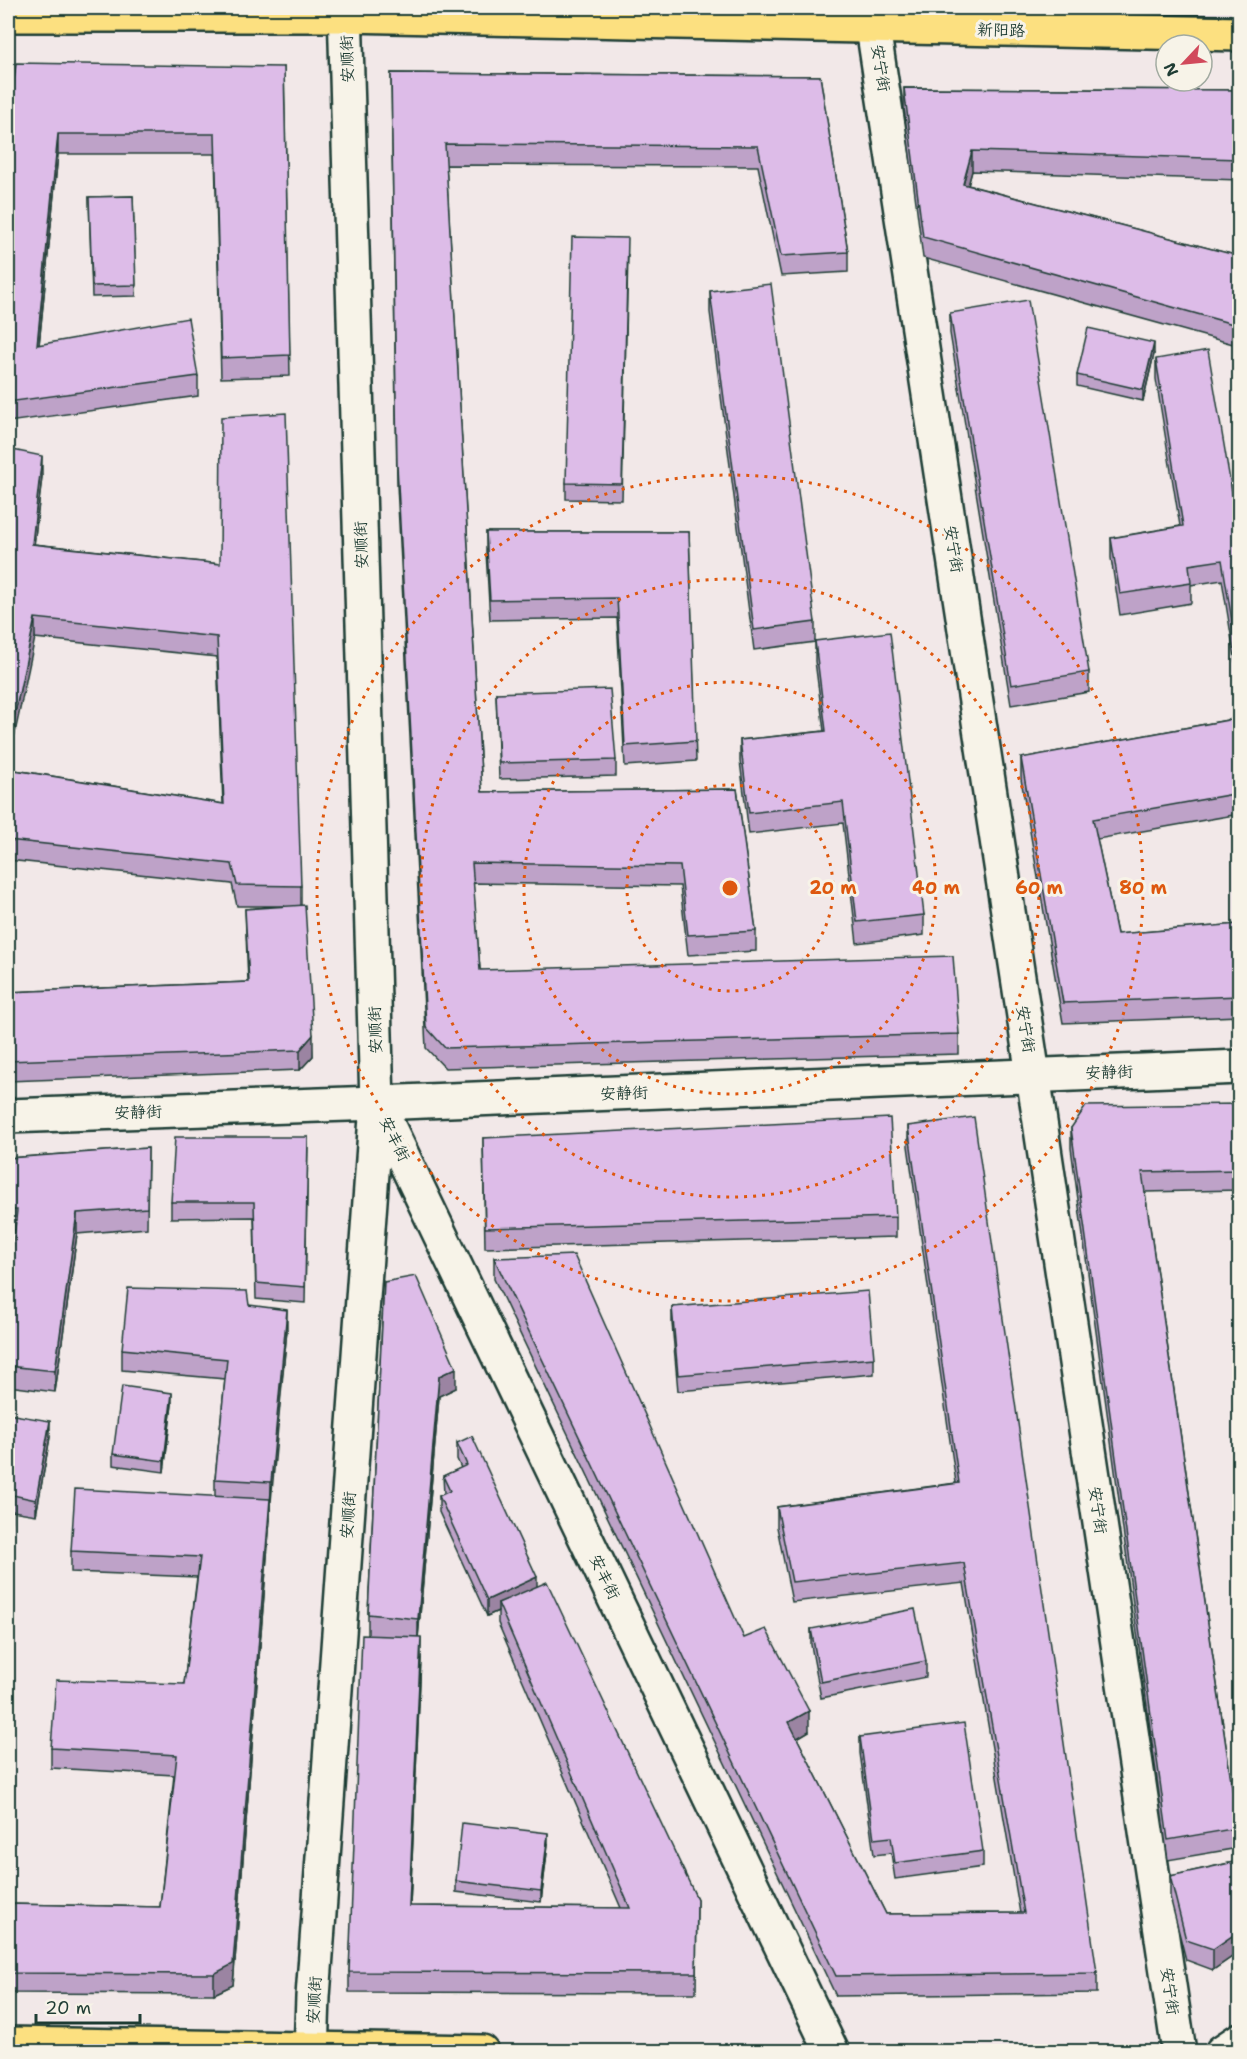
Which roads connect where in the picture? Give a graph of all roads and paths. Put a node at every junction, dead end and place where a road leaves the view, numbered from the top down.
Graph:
1 (345, 11) edge
2 (8, 15) edge
3 (872, 18) edge
4 (1239, 34) edge
5 (1239, 1067) edge
6 (1033, 1075) junction
7 (377, 1103) junction
8 (8, 1116) edge
9 (1239, 2040) edge
10 (8, 2043) edge
11 (311, 2050) edge
12 (482, 2052) edge
13 (832, 2052) edge
14 (1179, 2052) edge
15 (1222, 2052) edge

1 - 2 main road, 新阳路
1 - 3 main road, 新阳路
1 - 7 street, 安顺街
3 - 4 main road, 新阳路
3 - 6 street, 安宁街
5 - 6 street, 安静街
6 - 7 street, 安静街
6 - 14 street, 安宁街
7 - 8 street, 安静街
7 - 11 street, 安顺街
7 - 13 street, 安丰街
9 - 15 street
10 - 11 main road
11 - 12 main road

